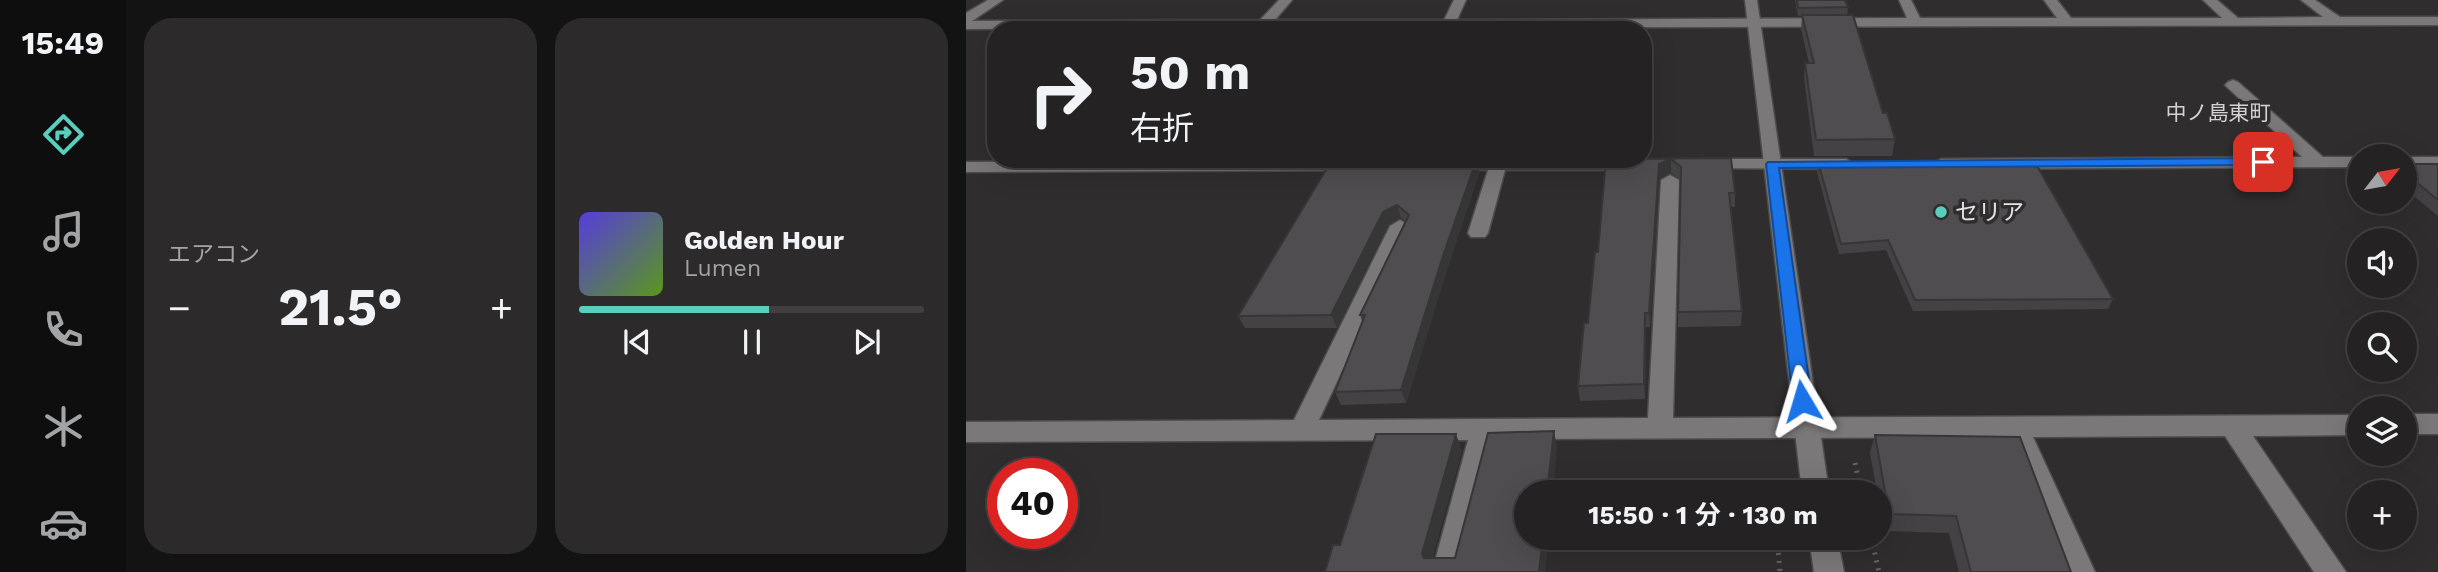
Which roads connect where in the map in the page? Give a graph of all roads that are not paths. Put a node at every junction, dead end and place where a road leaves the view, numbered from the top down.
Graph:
1 (996, 0) edge
2 (1286, 0) edge
3 (1461, 0) edge
4 (1751, 0) edge
5 (1905, 0) edge
6 (2049, 0) edge
7 (2209, 0) edge
8 (2307, 0) edge
9 (966, 19) edge
10 (1267, 21) edge
11 (1450, 21) edge
12 (2438, 21) edge
13 (2067, 22) junction
14 (2235, 22) junction
15 (2338, 22) junction
16 (1755, 23) junction
17 (1916, 23) junction
18 (966, 25) edge
19 (987, 25) edge
20 (1652, 25) edge
21 (2234, 85) dead end
22 (2318, 162) junction
23 (2347, 162) edge
24 (2417, 162) edge
25 (2438, 162) edge
26 (1772, 164) junction
27 (1857, 164) edge
28 (1927, 164) edge
29 (987, 166) edge
30 (966, 167) edge
31 (1497, 168) edge
32 (1652, 168) edge
33 (1670, 168) junction
34 (1399, 226) dead end
35 (1478, 233) dead end
36 (2417, 424) edge
37 (2438, 424) edge
38 (2232, 425) junction
39 (2347, 425) edge
40 (2016, 426) junction
41 (1806, 427) junction
42 (1660, 428) junction
43 (1483, 429) junction
44 (1302, 430) junction
45 (966, 432) edge
46 (1814, 480) edge
47 (1825, 550) edge
48 (1447, 572) edge
49 (1829, 572) edge
50 (2080, 572) edge
51 (2331, 572) edge

1 - 9 street
2 - 10 street
3 - 11 street
4 - 16 street
5 - 17 street
6 - 13 street
7 - 14 street
8 - 15 street
12 - 15 street
13 - 14 street
13 - 17 street
14 - 15 street
16 - 17 street
16 - 20 street
16 - 26 street
18 - 19 street
21 - 22 street
22 - 23 street
22 - 28 street
24 - 25 street
26 - 27 street
26 - 33 street
26 - 41 street
29 - 30 street
31 - 35 street
32 - 33 street
33 - 42 street
34 - 44 street
36 - 37 street
38 - 39 street
38 - 40 street
38 - 51 street
40 - 41 street
40 - 50 street
41 - 42 street
41 - 46 street
42 - 43 street
43 - 44 street
43 - 48 street
44 - 45 street
47 - 49 street

